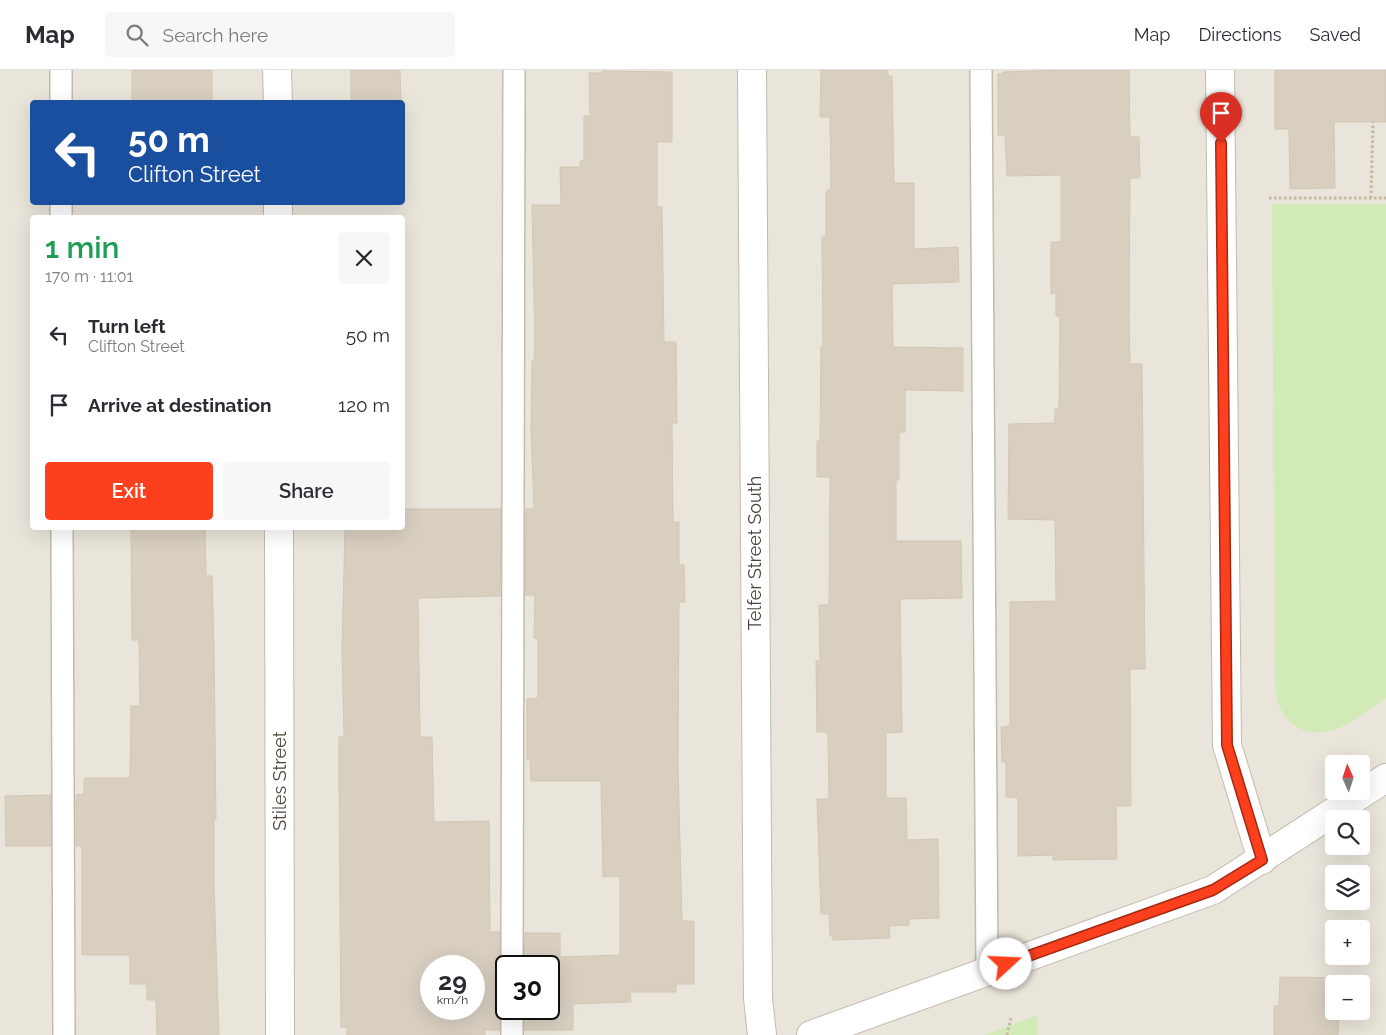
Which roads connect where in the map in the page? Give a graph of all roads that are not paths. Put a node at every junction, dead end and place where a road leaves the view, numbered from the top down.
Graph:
1 (61, 70) edge
2 (278, 70) edge
3 (514, 70) edge
4 (752, 70) edge
5 (981, 70) edge
6 (1220, 70) edge
7 (61, 100) edge
8 (278, 100) edge
9 (62, 530) edge
10 (279, 530) edge
11 (1386, 778) edge
12 (1262, 860) junction
13 (512, 955) edge
14 (988, 971) junction
15 (512, 1020) edge
16 (64, 1035) edge
17 (280, 1035) edge
18 (512, 1035) edge
19 (762, 1035) edge
20 (811, 1035) edge

1 - 7 lane
2 - 8 street
3 - 13 lane
4 - 19 street, Telfer Street South
5 - 14 lane
6 - 12 street
9 - 16 lane
10 - 17 street, Stiles Street
11 - 12 street
12 - 14 street
14 - 20 street
15 - 18 lane

